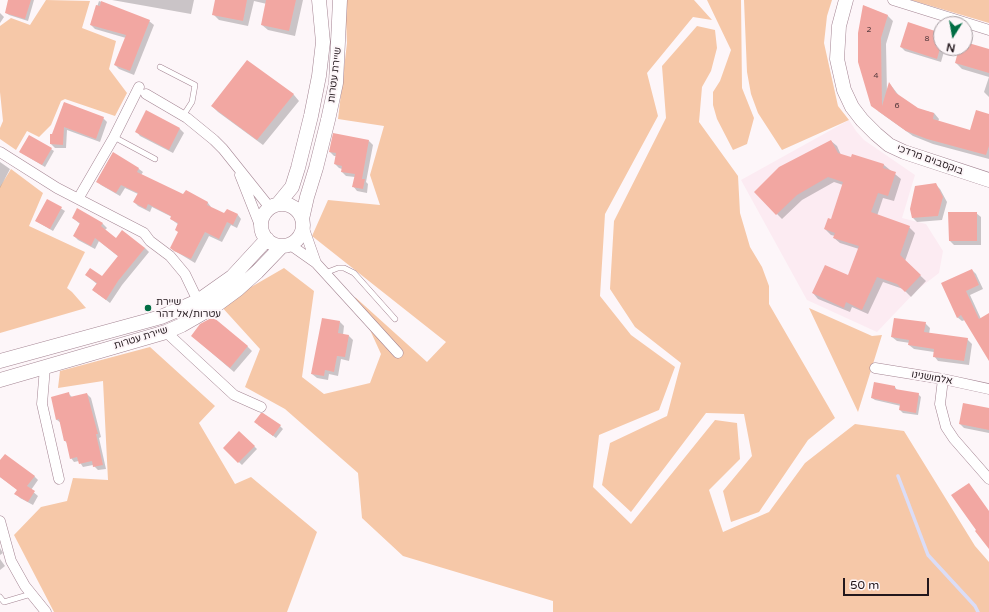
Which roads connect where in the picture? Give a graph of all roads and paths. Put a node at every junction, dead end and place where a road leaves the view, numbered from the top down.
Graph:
1 (319, 0) edge
2 (340, 0) edge
3 (846, 0) edge
4 (892, 0) edge
5 (989, 30) edge
6 (160, 67) dead end
7 (183, 116) junction
8 (114, 137) junction
9 (0, 152) edge
10 (155, 160) dead end
11 (234, 163) junction
12 (989, 180) edge
13 (78, 199) junction
14 (275, 205) junction
15 (302, 223) junction
16 (264, 234) junction
17 (286, 245) junction
18 (316, 263) junction
19 (325, 273) junction
20 (198, 301) junction
21 (395, 319) dead end
22 (166, 332) junction
23 (398, 353) dead end
24 (0, 361) edge
25 (45, 367) junction
26 (875, 368) dead end
27 (943, 379) junction
28 (0, 380) edge
29 (989, 389) edge
30 (261, 407) dead end
31 (59, 479) dead end
32 (989, 479) edge
33 (0, 521) edge
34 (31, 594) junction
35 (0, 597) edge
36 (46, 612) edge

1 - 14 main road, שיירת עטרות
2 - 15 main road, שיירת עטרות
3 - 12 main road, בוקסבוים מרדכי
4 - 5 street
6 - 7 lane
7 - 8 street
7 - 11 street
8 - 10 lane
8 - 13 street
9 - 13 street
11 - 14 street
11 - 16 street
13 - 20 street
14 - 15 main road
14 - 16 main road
15 - 17 main road
15 - 18 street
16 - 17 main road
16 - 20 main road, שיירת עטרות
17 - 18 street
17 - 22 main road, שיירת עטרות
18 - 19 street
19 - 21 lane
19 - 23 street
20 - 24 main road, שיירת עטרות
22 - 25 main road, שיירת עטרות
22 - 30 street
25 - 28 main road, שיירת עטרות
25 - 31 street
26 - 27 street, אלמושנינו
27 - 29 street, אלמושנינו
27 - 32 street
33 - 34 street
34 - 35 lane
34 - 36 street

